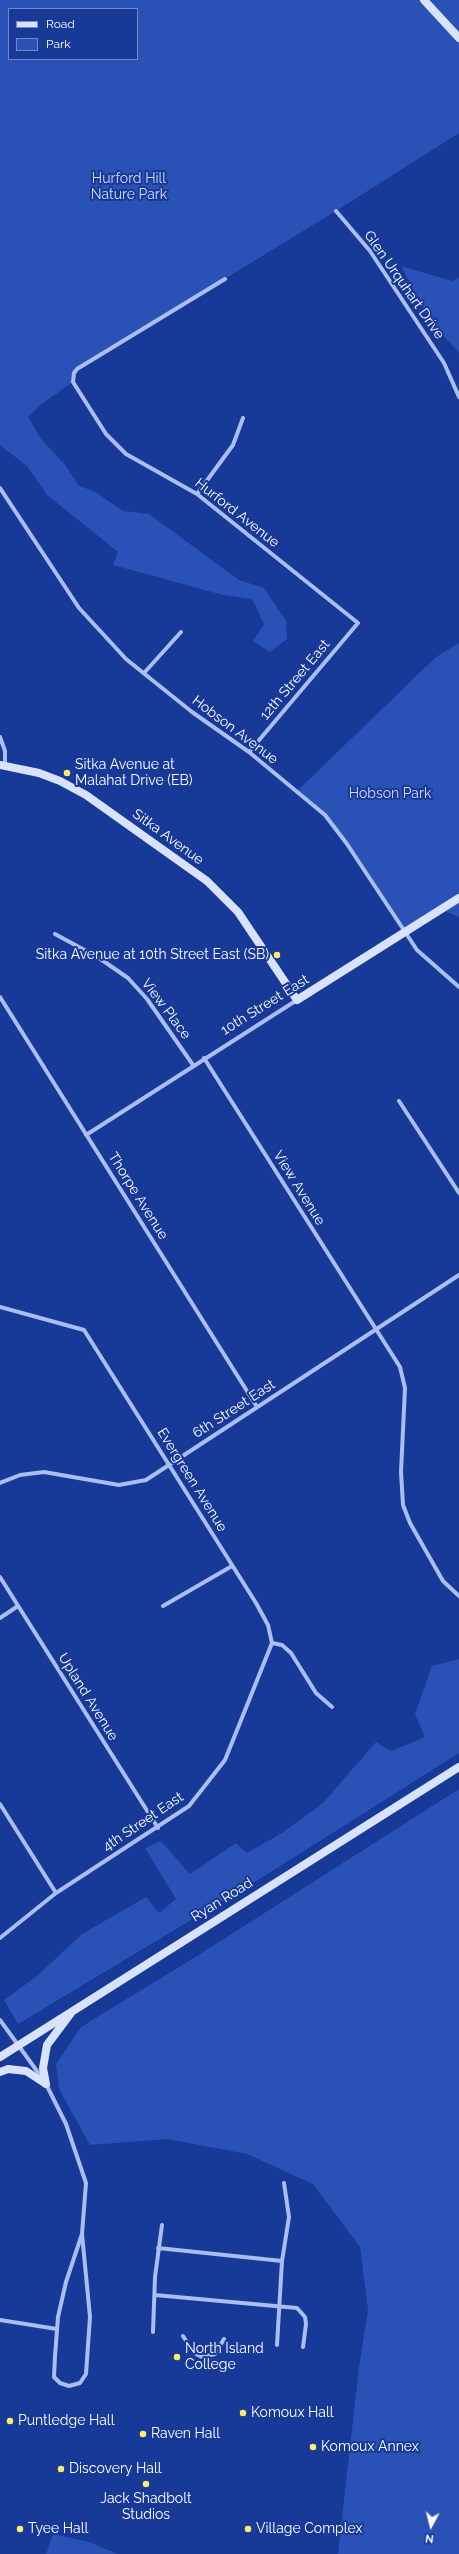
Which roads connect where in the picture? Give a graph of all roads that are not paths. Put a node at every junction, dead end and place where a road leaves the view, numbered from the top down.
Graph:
1 (424, 0) edge
2 (459, 38) edge
3 (336, 211) dead end
4 (225, 279) dead end
5 (459, 397) edge
6 (243, 418) dead end
7 (0, 488) edge
8 (197, 494) junction
9 (358, 623) joint
10 (181, 632) dead end
11 (144, 673) junction
12 (0, 737) edge
13 (249, 752) junction
14 (3, 765) edge
15 (459, 898) edge
16 (404, 933) junction
17 (55, 934) dead end
18 (459, 987) edge
19 (0, 997) edge
20 (297, 1000) junction
21 (204, 1058) junction
22 (193, 1065) junction
23 (400, 1101) dead end
24 (86, 1135) junction
25 (459, 1193) edge
26 (459, 1275) edge
27 (0, 1307) edge
28 (376, 1329) junction
29 (257, 1407) junction
30 (170, 1464) junction
31 (0, 1484) edge
32 (232, 1566) junction
33 (0, 1577) edge
34 (459, 1596) edge
35 (18, 1606) junction
36 (163, 1606) dead end
37 (0, 1618) edge
38 (272, 1643) junction
39 (332, 1707) dead end
40 (459, 1767) edge
41 (0, 1804) edge
42 (158, 1828) junction
43 (56, 1893) junction
44 (0, 1938) edge
45 (73, 2009) junction
46 (0, 2020) edge
47 (18, 2045) junction
48 (0, 2057) edge
49 (0, 2072) edge
50 (46, 2084) junction
51 (284, 2183) dead end
52 (162, 2225) dead end
53 (82, 2234) junction
54 (158, 2248) junction
55 (282, 2261) junction
56 (155, 2294) junction
57 (279, 2305) junction
58 (0, 2320) edge
59 (57, 2329) junction
60 (153, 2332) dead end
61 (183, 2336) dead end
62 (224, 2339) dead end
63 (277, 2345) dead end
64 (303, 2347) dead end

1 - 2 main road
3 - 5 street, Glen Urquhart Drive
4 - 8 street, Hurford Avenue
6 - 8 street
7 - 11 street, Hobson Avenue
8 - 9 street, Hurford Avenue
9 - 13 street, 12th Street East
10 - 11 street
11 - 13 street, Hobson Avenue
12 - 14 street, Sitka Avenue
13 - 16 street, Hobson Avenue
14 - 20 main road, Sitka Avenue
15 - 16 main road, 10th Street East
16 - 18 street, Hobson Avenue
16 - 20 main road, 10th Street East
17 - 22 street, View Place
19 - 24 street, Thorpe Avenue
20 - 21 street, 10th Street East
21 - 22 street, 10th Street East
21 - 28 street, View Avenue
22 - 24 street, 10th Street East
23 - 25 street
24 - 29 street, Thorpe Avenue
26 - 28 street, 6th Street East
27 - 30 street, Evergreen Avenue
28 - 29 street, 6th Street East
28 - 34 street, View Avenue
29 - 30 street, 6th Street East
30 - 31 street, 6th Street East
30 - 32 street, Evergreen Avenue
32 - 36 street
32 - 38 street, Evergreen Avenue
33 - 35 street, Upland Avenue
35 - 37 street
35 - 42 street, Upland Avenue
38 - 39 street
38 - 42 street, 4th Street East
40 - 45 main road, Ryan Road
41 - 43 street
42 - 43 street, 4th Street East
43 - 44 street, 4th Street East
45 - 47 main road, Ryan Road
45 - 50 main road
46 - 47 street
47 - 48 main road, Ryan Road
47 - 50 street
49 - 50 main road
50 - 53 street
51 - 55 street
52 - 54 street
53 - 59 street
53 - 59 street
54 - 55 street
54 - 56 street
55 - 57 street
56 - 57 street
56 - 60 street
57 - 63 street
57 - 64 street
58 - 59 street
61 - 62 street

